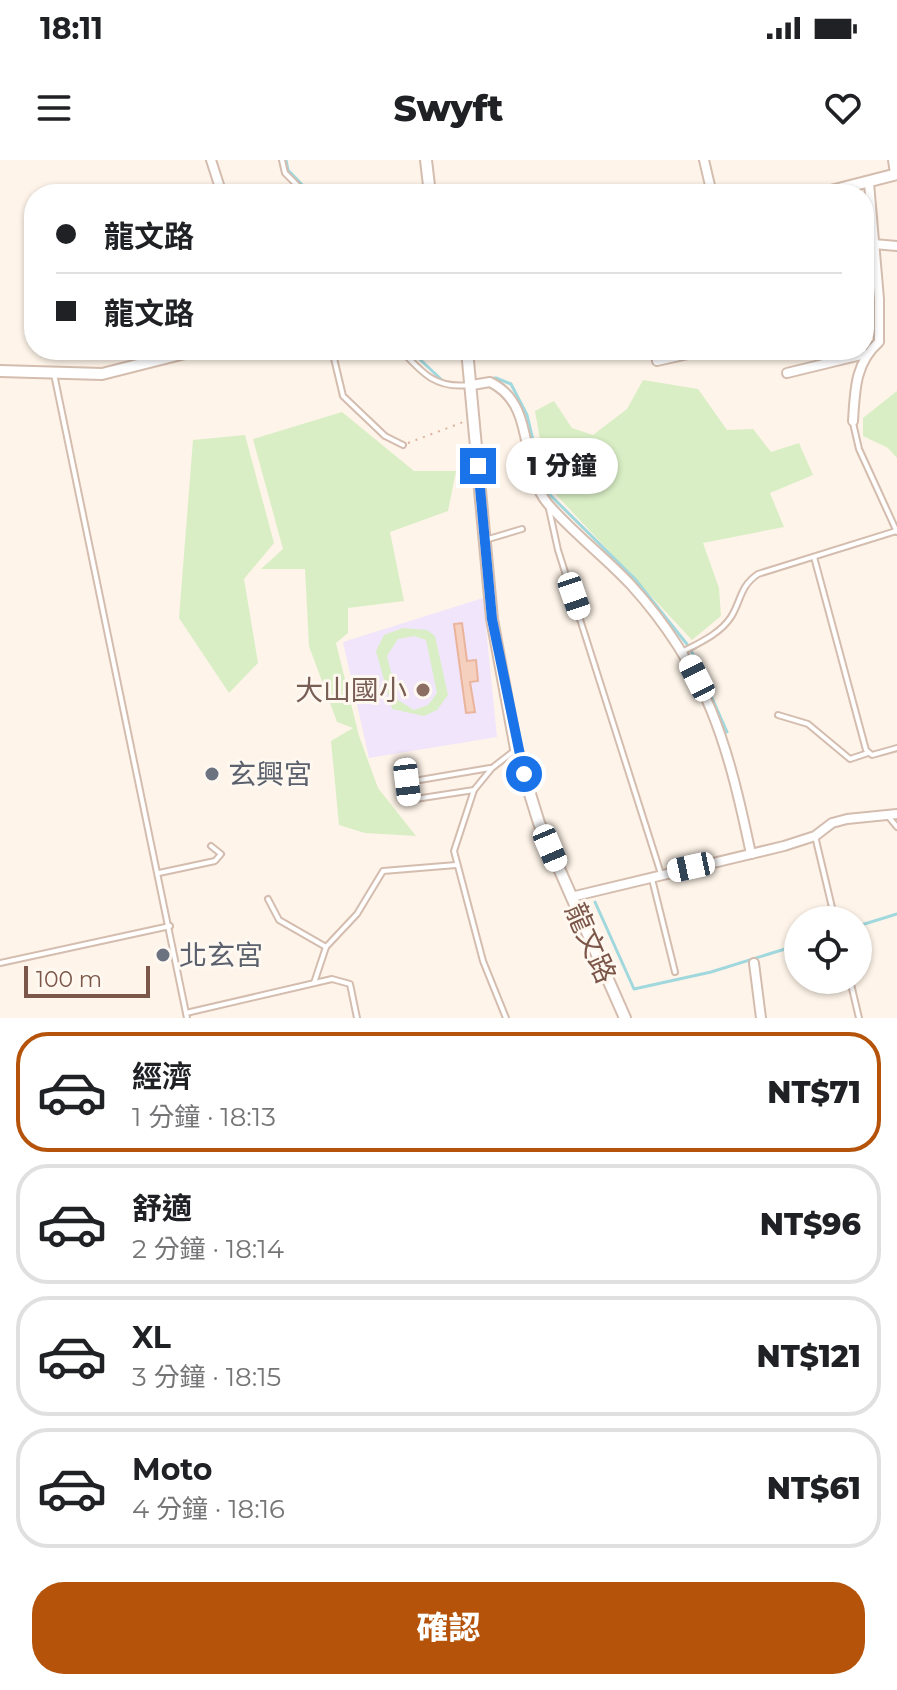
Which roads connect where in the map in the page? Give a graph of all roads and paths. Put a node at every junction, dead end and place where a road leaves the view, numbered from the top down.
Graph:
1 (211, 160) edge
2 (282, 160) edge
3 (426, 160) edge
4 (704, 160) edge
5 (893, 160) edge
6 (896, 174) edge
7 (869, 183) joint
8 (219, 184) edge
9 (296, 184) edge
10 (429, 184) edge
11 (710, 184) edge
12 (864, 184) edge
13 (874, 244) joint
14 (897, 246) edge
15 (874, 346) edge
16 (156, 360) edge
17 (334, 360) edge
18 (410, 360) edge
19 (468, 360) edge
20 (840, 360) edge
21 (862, 360) edge
22 (0, 371) edge
23 (54, 373) junction
24 (787, 373) dead end
25 (471, 382) junction
26 (475, 418) junction
27 (853, 421) joint
28 (403, 445) joint
29 (547, 503) junction
30 (522, 529) dead end
31 (897, 531) edge
32 (483, 540) junction
33 (814, 557) junction
34 (684, 651) junction
35 (778, 715) dead end
36 (897, 748) edge
37 (516, 749) junction
38 (868, 753) junction
39 (407, 762) dead end
40 (492, 768) junction
41 (407, 782) junction
42 (474, 790) junction
43 (893, 815) edge
44 (897, 827) edge
45 (815, 836) junction
46 (211, 846) dead end
47 (751, 854) junction
48 (456, 865) junction
49 (159, 873) junction
50 (656, 875) junction
51 (571, 897) junction
52 (268, 899) dead end
53 (832, 906) edge
54 (170, 926) junction
55 (326, 947) junction
56 (0, 963) edge
57 (754, 963) dead end
58 (675, 972) dead end
59 (314, 983) junction
60 (853, 994) edge
61 (187, 1016) edge
62 (357, 1018) edge
63 (506, 1018) edge
64 (625, 1018) edge
65 (761, 1018) edge
66 (859, 1018) edge

1 - 8 street
2 - 9 lane
3 - 10 street
4 - 11 street
5 - 6 street
6 - 7 street
7 - 12 street
13 - 14 street
13 - 15 street
16 - 23 street
17 - 28 lane
18 - 25 lane
19 - 25 street, 龍文路
20 - 24 street
21 - 27 street
22 - 23 street
23 - 49 lane
25 - 26 street, 龍文路
25 - 29 street
26 - 28 path
26 - 32 street, 龍文路
27 - 31 lane
29 - 34 street
29 - 50 lane
30 - 32 lane
31 - 33 lane
32 - 37 street, 龍文路
33 - 34 lane
33 - 38 lane
34 - 47 street
35 - 38 lane
36 - 38 lane
37 - 40 lane
37 - 51 street, 龍文路
39 - 41 lane
40 - 41 lane
40 - 42 lane
41 - 42 lane
42 - 48 lane
43 - 44 lane
43 - 45 street
45 - 47 street
45 - 53 lane
46 - 49 lane
47 - 50 street
48 - 55 lane
48 - 63 lane
49 - 54 lane
50 - 51 street
50 - 58 lane
51 - 64 street, 龍文路
52 - 55 lane
54 - 56 lane
54 - 61 lane
55 - 59 lane
57 - 65 street
59 - 61 lane
59 - 62 lane
60 - 66 lane

